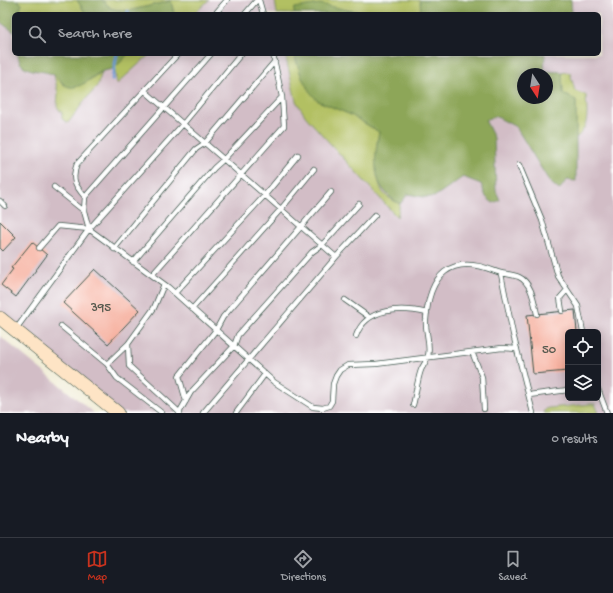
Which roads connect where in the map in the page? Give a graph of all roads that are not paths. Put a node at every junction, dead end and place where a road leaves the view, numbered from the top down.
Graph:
1 (227, 0) edge
2 (258, 0) edge
3 (217, 12) edge
4 (248, 12) edge
5 (261, 12) edge
6 (176, 56) edge
7 (209, 56) edge
8 (239, 56) edge
9 (274, 56) edge
10 (275, 61) junction
11 (145, 91) junction
12 (282, 96) junction
13 (165, 108) junction
14 (183, 124) junction
15 (205, 143) junction
16 (298, 155) dead end
17 (224, 160) junction
18 (519, 165) dead end
19 (314, 169) dead end
20 (242, 175) junction
21 (54, 187) dead end
22 (331, 192) dead end
23 (265, 195) junction
24 (85, 197) junction
25 (0, 201) edge
26 (359, 204) dead end
27 (5, 206) dead end
28 (281, 209) junction
29 (84, 211) junction
30 (375, 215) dead end
31 (301, 226) junction
32 (89, 229) junction
33 (322, 245) junction
34 (39, 248) dead end
35 (114, 249) junction
36 (336, 257) junction
37 (133, 262) junction
38 (501, 274) junction
39 (152, 275) junction
40 (164, 284) junction
41 (566, 290) junction
42 (175, 293) junction
43 (344, 300) dead end
44 (192, 309) junction
45 (562, 311) dead end
46 (427, 313) junction
47 (538, 314) dead end
48 (369, 317) junction
49 (0, 318) edge
50 (61, 326) dead end
51 (582, 329) edge
52 (216, 330) junction
53 (15, 331) junction
54 (356, 336) dead end
55 (128, 344) junction
56 (234, 346) junction
57 (517, 349) junction
58 (472, 352) junction
59 (428, 356) junction
60 (250, 360) junction
61 (107, 364) junction
62 (265, 374) junction
63 (565, 390) edge
64 (529, 395) junction
65 (601, 397) edge
66 (186, 401) junction
67 (413, 405) dead end
68 (484, 409) dead end
69 (118, 413) edge
70 (162, 413) edge
71 (179, 413) edge
72 (203, 413) edge
73 (236, 413) edge
74 (533, 413) edge
75 (607, 413) edge

1 - 3 lane
2 - 4 lane
2 - 5 lane
6 - 11 lane
7 - 13 lane
8 - 14 lane
9 - 10 lane
10 - 12 lane
10 - 15 lane
11 - 13 lane
11 - 24 lane
12 - 17 lane
12 - 20 lane
13 - 14 lane
13 - 24 lane
14 - 15 lane
14 - 32 lane
15 - 17 lane
15 - 35 lane
16 - 23 lane
17 - 20 lane
17 - 37 lane
18 - 41 lane
19 - 28 lane
20 - 23 lane
20 - 39 lane
21 - 29 lane
22 - 31 lane
23 - 28 lane
23 - 42 lane
24 - 29 lane
25 - 27 lane
26 - 33 lane
28 - 31 lane
28 - 44 lane
29 - 32 lane
30 - 36 lane
31 - 33 lane
31 - 52 lane
32 - 34 lane
32 - 35 lane
32 - 53 lane
33 - 36 lane
33 - 56 lane
35 - 37 lane
36 - 60 lane
37 - 39 lane
38 - 46 lane
38 - 47 lane
38 - 57 lane
39 - 40 lane
40 - 42 lane
40 - 55 lane
41 - 45 lane
41 - 51 lane
42 - 44 lane
43 - 48 lane
44 - 52 lane
46 - 48 lane
46 - 59 lane
48 - 54 lane
49 - 53 main road
50 - 61 lane
52 - 56 lane
52 - 66 lane
53 - 69 main road
55 - 61 lane
55 - 71 lane
56 - 60 lane
56 - 66 lane
57 - 58 lane
57 - 64 lane
58 - 59 lane
58 - 68 lane
59 - 62 lane
59 - 67 lane
60 - 62 lane
60 - 72 lane
61 - 70 lane
62 - 73 lane
63 - 64 lane
64 - 74 lane
65 - 75 lane
66 - 71 lane

